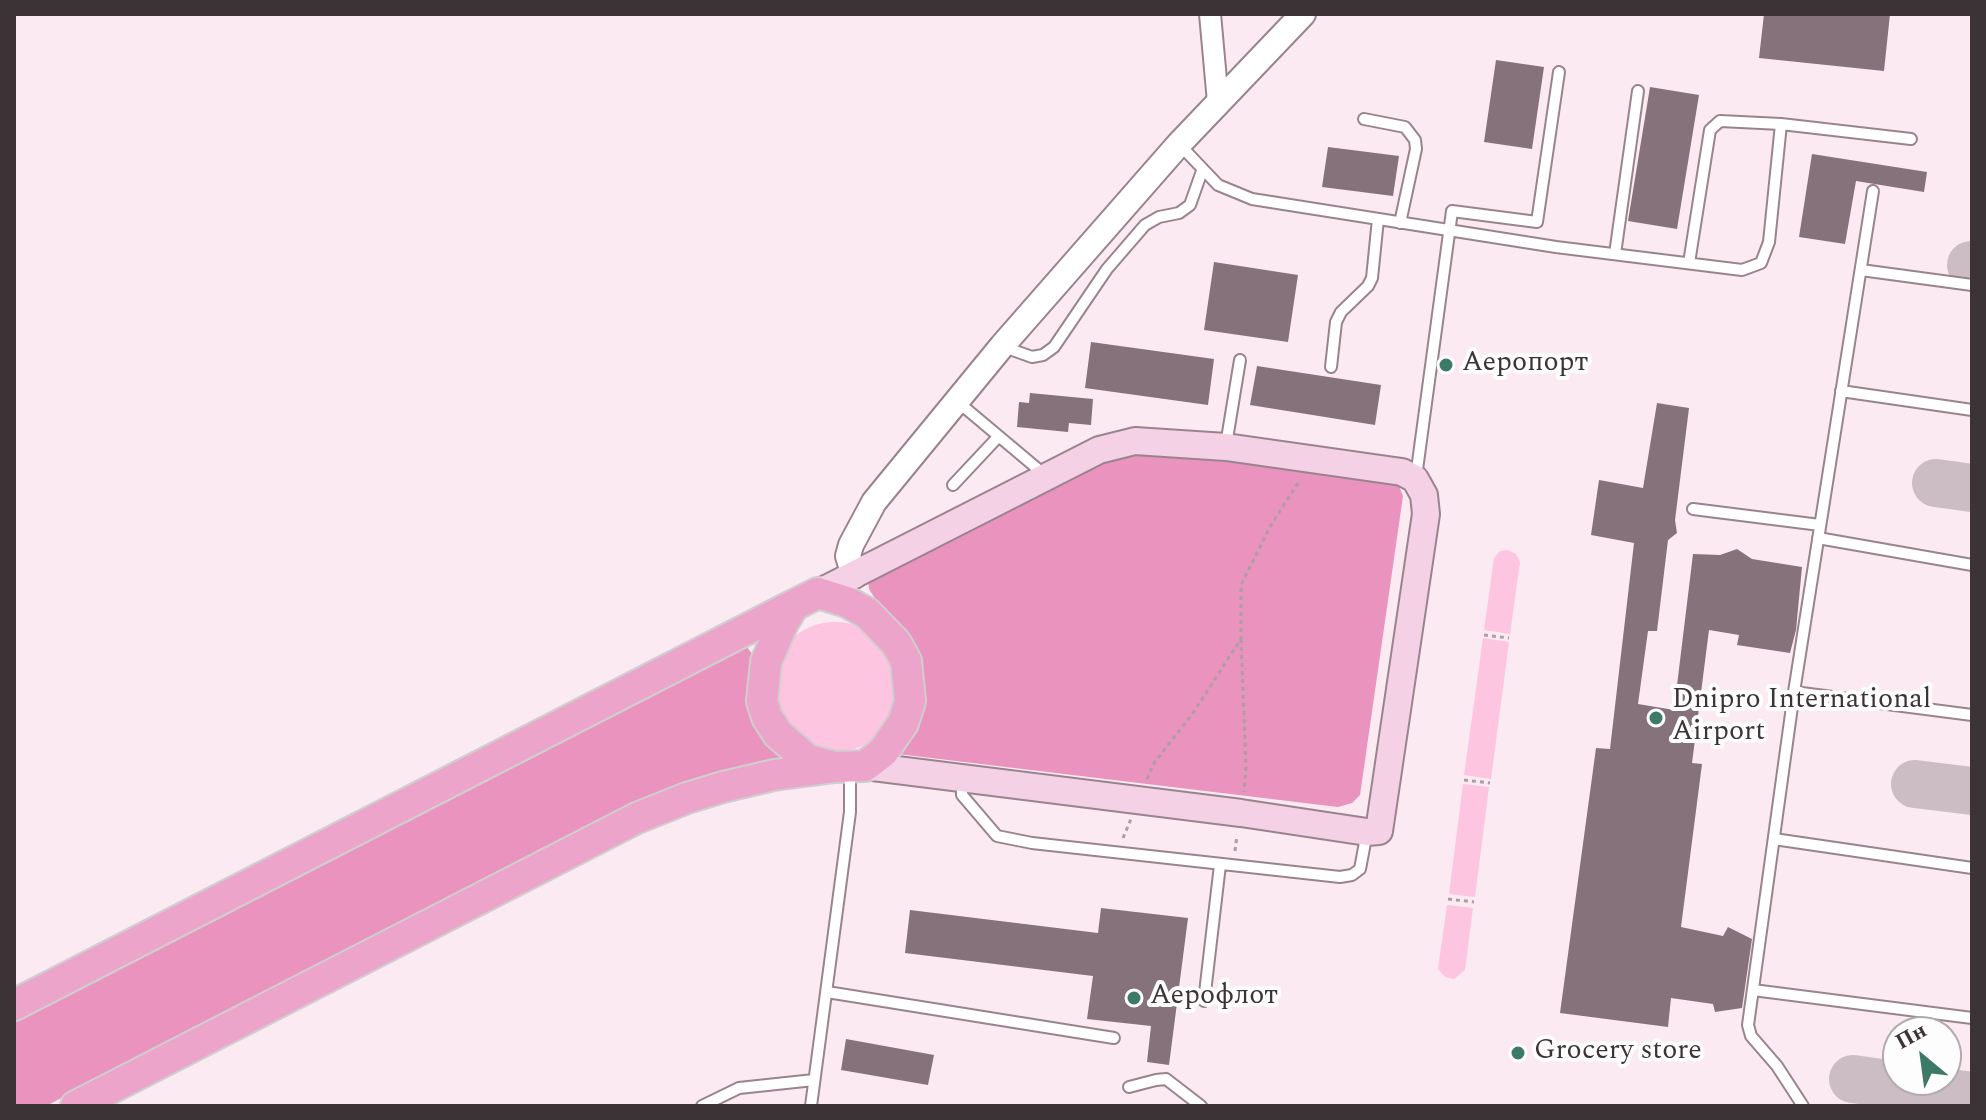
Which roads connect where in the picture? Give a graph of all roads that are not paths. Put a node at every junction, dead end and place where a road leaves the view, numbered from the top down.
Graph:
1 (1210, 14) edge
2 (1303, 14) edge
3 (1559, 72) dead end
4 (1638, 91) dead end
5 (1218, 102) junction
6 (1364, 119) dead end
7 (1781, 124) junction
8 (1911, 139) dead end
9 (1179, 144) junction
10 (1202, 171) junction
11 (1873, 191) dead end
12 (1378, 219) junction
13 (1400, 223) junction
14 (1449, 230) junction
15 (1615, 254) junction
16 (1689, 263) junction
17 (1861, 270) junction
18 (1972, 285) edge
19 (1002, 346) junction
20 (1240, 360) dead end
21 (1331, 367) dead end
22 (1841, 391) junction
23 (958, 402) junction
24 (1972, 410) edge
25 (998, 437) junction
26 (1226, 447) junction
27 (1045, 476) junction
28 (1415, 479) junction
29 (953, 485) dead end
30 (1693, 509) dead end
31 (1820, 525) junction
32 (1818, 538) junction
33 (1972, 565) edge
34 (854, 576) junction
35 (806, 599) junction
36 (1794, 692) junction
37 (1972, 715) edge
38 (850, 766) junction
39 (962, 777) junction
40 (1367, 832) junction
41 (1774, 839) junction
42 (1220, 865) junction
43 (1972, 868) edge
44 (1753, 990) junction
45 (827, 992) junction
46 (1204, 1001) dead end
47 (14, 1005) edge
48 (1972, 1018) edge
49 (1114, 1038) dead end
50 (814, 1080) junction
51 (1129, 1087) dead end
52 (76, 1106) edge
53 (702, 1106) edge
54 (811, 1106) edge
55 (1201, 1106) edge
56 (1803, 1106) edge

1 - 5 street
2 - 5 street
3 - 14 lane
4 - 15 lane
5 - 9 street
6 - 13 lane
7 - 8 lane
7 - 16 lane
7 - 16 lane
9 - 10 lane
9 - 19 street
10 - 12 lane
10 - 19 lane
11 - 17 lane
12 - 13 lane
12 - 21 lane
13 - 14 lane
14 - 15 lane
14 - 28 lane
15 - 16 lane
17 - 18 lane
17 - 22 lane
19 - 23 street
20 - 26 lane
22 - 24 lane
22 - 31 lane
23 - 25 lane
23 - 34 street
25 - 27 lane
25 - 29 lane
26 - 27 main road
26 - 28 main road
27 - 34 main road
28 - 40 main road
30 - 31 lane
31 - 32 lane
32 - 33 lane
32 - 36 lane
34 - 35 main road
35 - 38 main road
35 - 38 main road
35 - 47 main road
36 - 37 lane
36 - 41 lane
38 - 39 main road
38 - 45 lane
38 - 52 main road
39 - 40 main road
39 - 42 lane
40 - 42 lane
41 - 43 lane
41 - 44 lane
42 - 46 lane
44 - 48 lane
44 - 56 lane
45 - 49 lane
45 - 50 lane
50 - 53 lane
50 - 54 lane
51 - 55 lane

